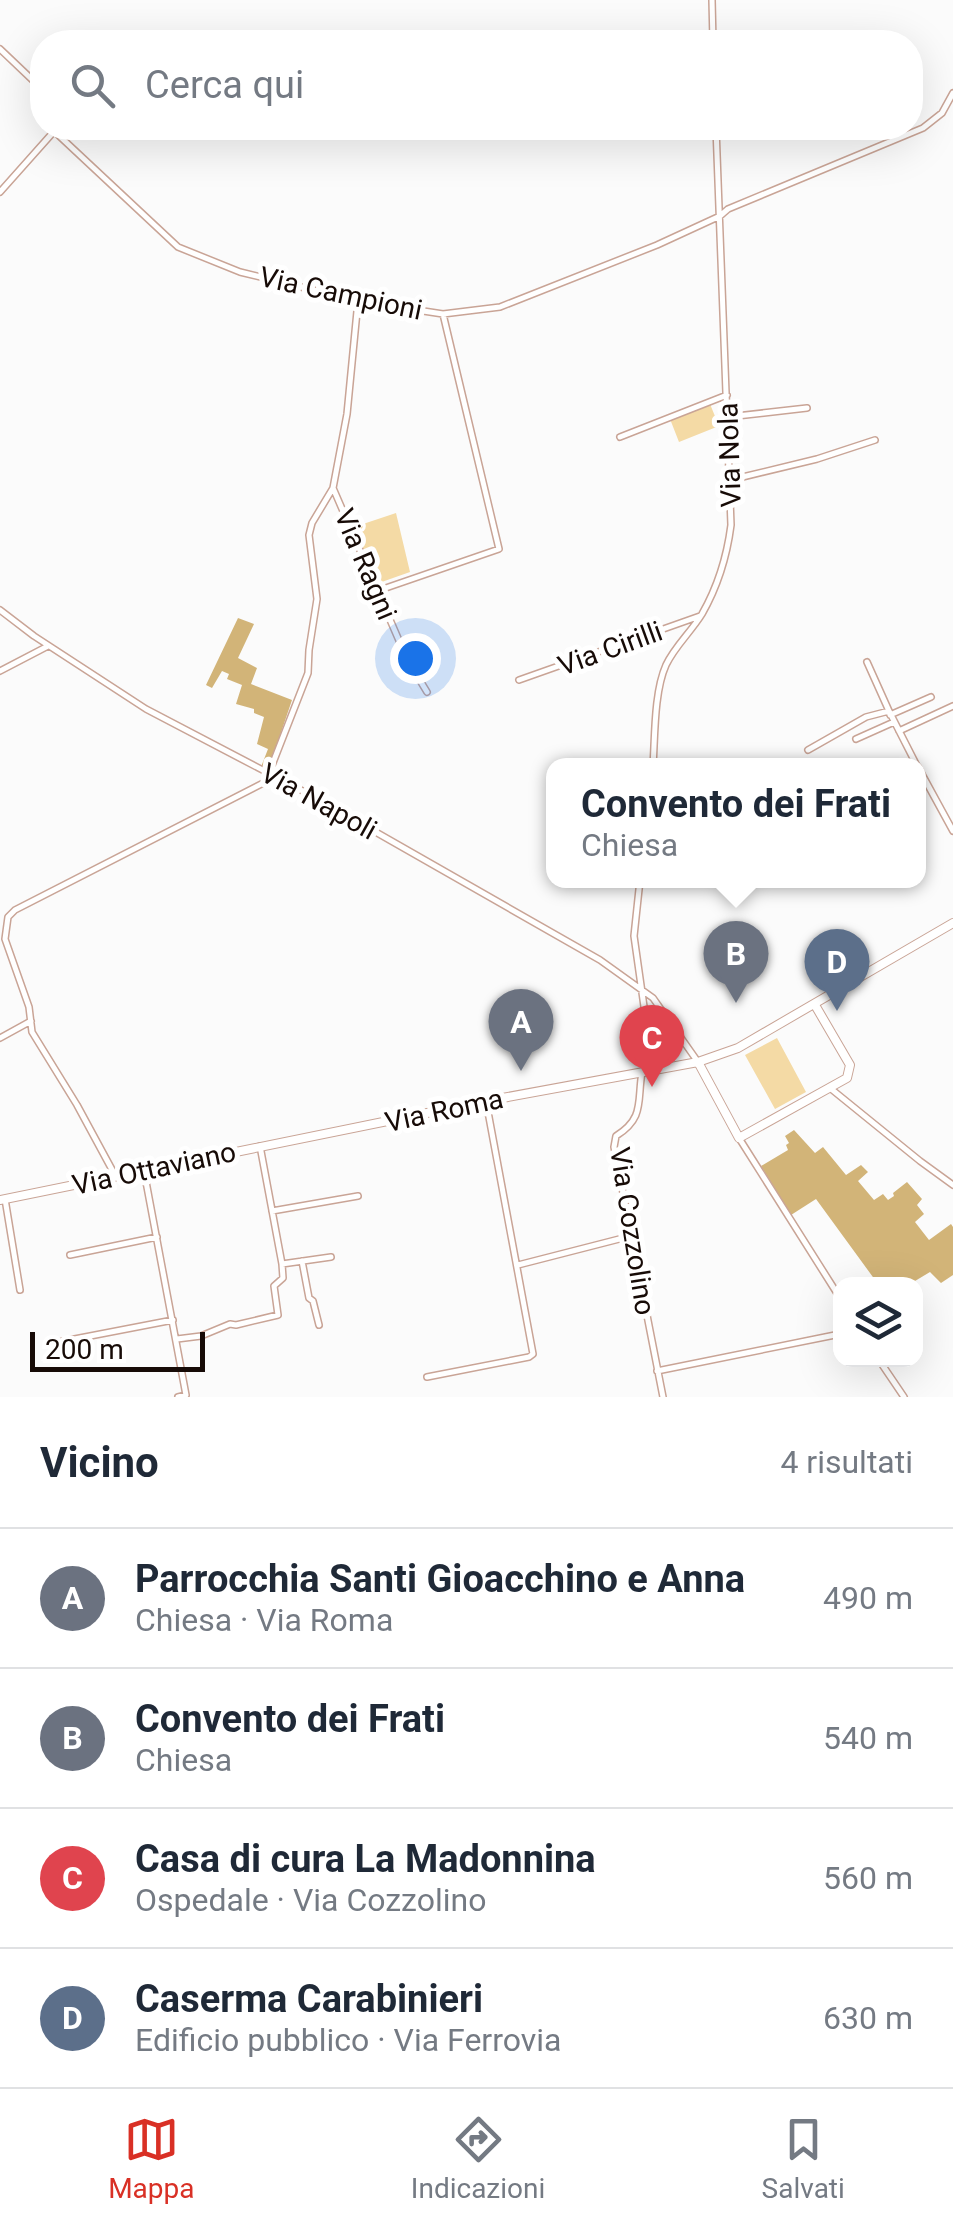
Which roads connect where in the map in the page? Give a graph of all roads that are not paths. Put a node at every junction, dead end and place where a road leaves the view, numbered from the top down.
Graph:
1 (712, 0) edge
2 (713, 30) edge
3 (0, 48) edge
4 (30, 77) edge
5 (953, 92) edge
6 (923, 127) edge
7 (46, 140) edge
8 (67, 140) edge
9 (717, 140) edge
10 (893, 140) edge
11 (0, 192) edge
12 (720, 216) junction
13 (358, 301) junction
14 (443, 314) junction
15 (727, 394) junction
16 (807, 408) dead end
17 (728, 417) junction
18 (620, 437) dead end
19 (875, 440) dead end
20 (730, 480) junction
21 (334, 488) junction
22 (378, 591) junction
23 (0, 610) edge
24 (701, 616) junction
25 (48, 646) junction
26 (867, 662) dead end
27 (0, 672) edge
28 (520, 680) dead end
29 (427, 692) dead end
30 (931, 696) dead end
31 (953, 706) edge
32 (891, 716) junction
33 (899, 731) junction
34 (856, 739) dead end
35 (808, 750) dead end
36 (653, 758) edge
37 (914, 758) edge
38 (272, 775) junction
39 (926, 781) edge
40 (953, 831) edge
41 (639, 888) edge
42 (4, 917) edge
43 (953, 923) edge
44 (640, 988) junction
45 (815, 1006) junction
46 (30, 1022) junction
47 (0, 1038) edge
48 (698, 1062) junction
49 (653, 1070) junction
50 (642, 1072) junction
51 (830, 1088) junction
52 (486, 1101) junction
53 (307, 1137) joint
54 (740, 1138) junction
55 (260, 1146) junction
56 (144, 1171) junction
57 (116, 1177) junction
58 (953, 1185) edge
59 (358, 1196) dead end
60 (2, 1200) edge
61 (272, 1211) junction
62 (632, 1236) junction
63 (158, 1237) junction
64 (70, 1254) dead end
65 (331, 1257) dead end
66 (302, 1261) junction
67 (282, 1264) junction
68 (518, 1265) junction
69 (833, 1287) edge
70 (20, 1290) dead end
71 (173, 1320) junction
72 (319, 1324) dead end
73 (833, 1335) edge
74 (177, 1339) junction
75 (59, 1342) dead end
76 (884, 1367) edge
77 (657, 1371) junction
78 (427, 1377) dead end
79 (178, 1397) edge
80 (663, 1397) edge
81 (904, 1397) edge

1 - 2 street
3 - 4 street
5 - 6 street, Via Campioni
7 - 11 street
8 - 13 street, Via Campioni
9 - 12 street, Via Nola
10 - 12 street, Via Campioni
12 - 14 street, Via Campioni
12 - 15 street, Via Nola
13 - 14 street, Via Campioni
13 - 21 street, Via Ragni
14 - 22 street
15 - 17 street, Via Nola
15 - 18 street
16 - 17 street
17 - 20 street, Via Nola
19 - 20 street
20 - 24 street, Via Nola
21 - 22 street, Via Ragni
21 - 38 street, Via Ragni
22 - 29 street, Via Ragni
23 - 25 street, Via Napoli
24 - 28 street, Via Cirilli
24 - 36 street, Via Nola
25 - 27 street
25 - 38 street, Via Napoli
26 - 32 street
30 - 32 street
31 - 33 street
32 - 33 street
32 - 34 street
32 - 35 street
33 - 37 street
38 - 42 street
38 - 44 street, Via Napoli
39 - 40 street
41 - 44 street
42 - 46 street
43 - 45 main road, Via Roma
44 - 48 street, Via Napoli
44 - 49 street
45 - 48 main road, Via Roma
45 - 51 main road
46 - 47 street
46 - 57 street
48 - 49 main road, Via Roma
48 - 54 main road
49 - 50 main road, Via Roma
50 - 52 main road, Via Roma
50 - 62 street, Via Cozzolino
51 - 54 main road
51 - 58 street
52 - 53 main road, Via Roma
52 - 68 street
53 - 55 main road, Via Ottaviano
54 - 69 street
55 - 56 main road, Via Ottaviano
55 - 61 street
56 - 57 main road, Via Ottaviano
56 - 63 street
57 - 60 main road, Via Ottaviano
59 - 61 street
60 - 70 street
61 - 67 street
62 - 68 street
62 - 77 street, Via Cozzolino
63 - 64 street
63 - 71 street
65 - 66 street
66 - 67 street
66 - 72 street
67 - 74 street
68 - 78 street
71 - 74 street
71 - 75 street
73 - 77 street
74 - 79 street
76 - 81 street
77 - 80 street, Via Cozzolino

